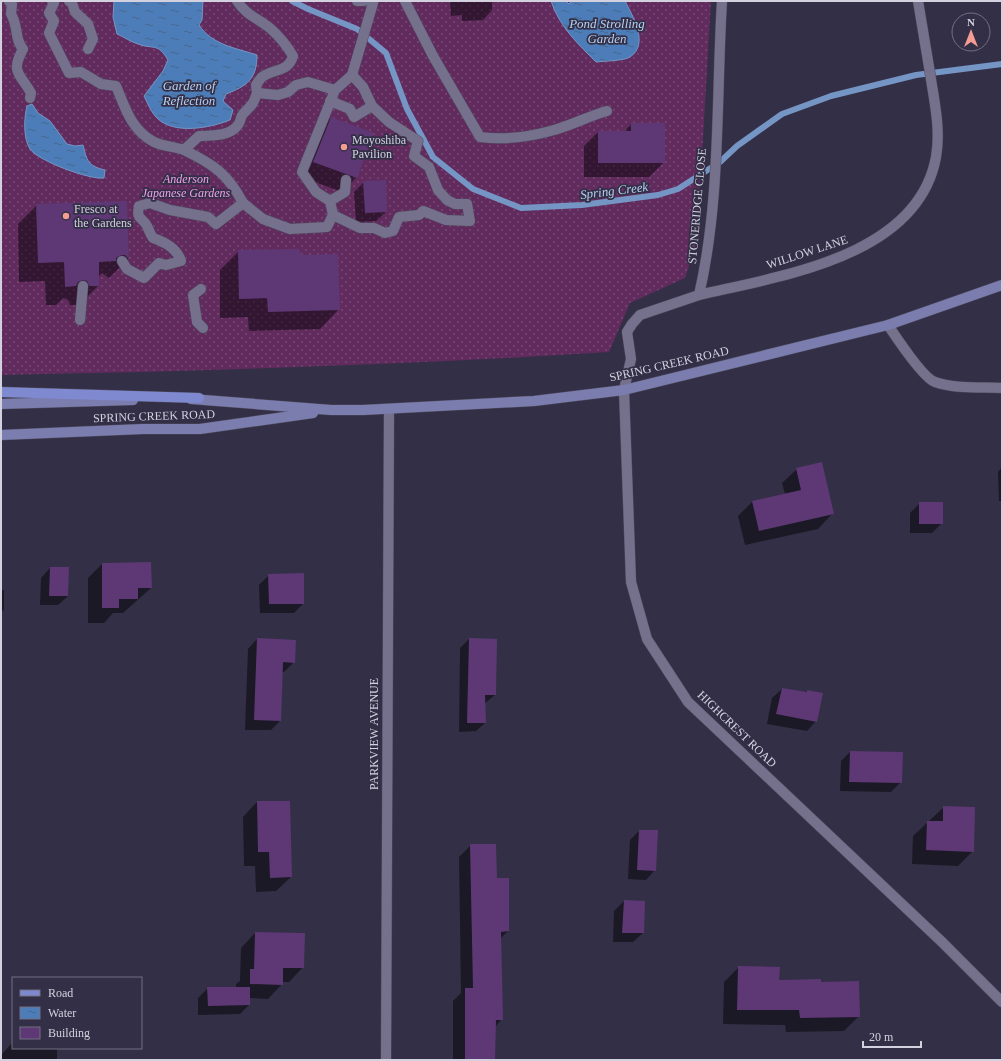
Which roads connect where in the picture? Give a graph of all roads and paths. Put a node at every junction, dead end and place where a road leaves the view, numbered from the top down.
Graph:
1 (9, 1) edge
2 (69, 1) edge
3 (237, 1) edge
4 (357, 1) edge
5 (364, 1) edge
6 (370, 1) edge
7 (405, 1) edge
8 (722, 1) edge
9 (918, 1) edge
10 (56, 2) edge
11 (88, 49) dead end
12 (352, 75) junction
13 (335, 90) junction
14 (256, 93) junction
15 (30, 98) dead end
16 (330, 101) junction
17 (372, 106) junction
18 (607, 112) dead end
19 (184, 150) junction
20 (346, 180) dead end
21 (330, 201) junction
22 (242, 203) junction
23 (333, 215) junction
24 (122, 261) dead end
25 (1002, 285) edge
26 (83, 286) dead end
27 (201, 289) dead end
28 (699, 295) junction
29 (80, 320) dead end
30 (888, 325) junction
31 (203, 328) dead end
32 (1002, 388) edge
33 (624, 390) junction
34 (1, 392) edge
35 (199, 398) junction
36 (1, 404) edge
37 (389, 409) junction
38 (331, 410) junction
39 (1, 435) edge
40 (1002, 1002) edge
41 (386, 1060) edge

1 - 15 street
2 - 11 street
3 - 14 street
4 - 5 street
6 - 12 street
7 - 18 street
8 - 28 street, STONERIDGE CLOSE
9 - 28 street, WILLOW LANE
10 - 19 street
12 - 13 street
12 - 17 street
13 - 14 street
13 - 16 street
14 - 19 street
16 - 17 street
16 - 21 street
17 - 23 street
19 - 22 street
20 - 21 street
21 - 23 street
22 - 23 street
22 - 24 street
25 - 30 main road, SPRING CREEK ROAD
26 - 29 street
27 - 31 street
28 - 33 street
30 - 32 street
30 - 33 main road, SPRING CREEK ROAD
33 - 37 main road, SPRING CREEK ROAD
33 - 40 street, HIGHCREST ROAD
34 - 35 main road
35 - 36 main road, SPRING CREEK ROAD
35 - 38 main road, SPRING CREEK ROAD
37 - 38 main road, SPRING CREEK ROAD
37 - 41 street, PARKVIEW AVENUE
38 - 39 main road, SPRING CREEK ROAD

